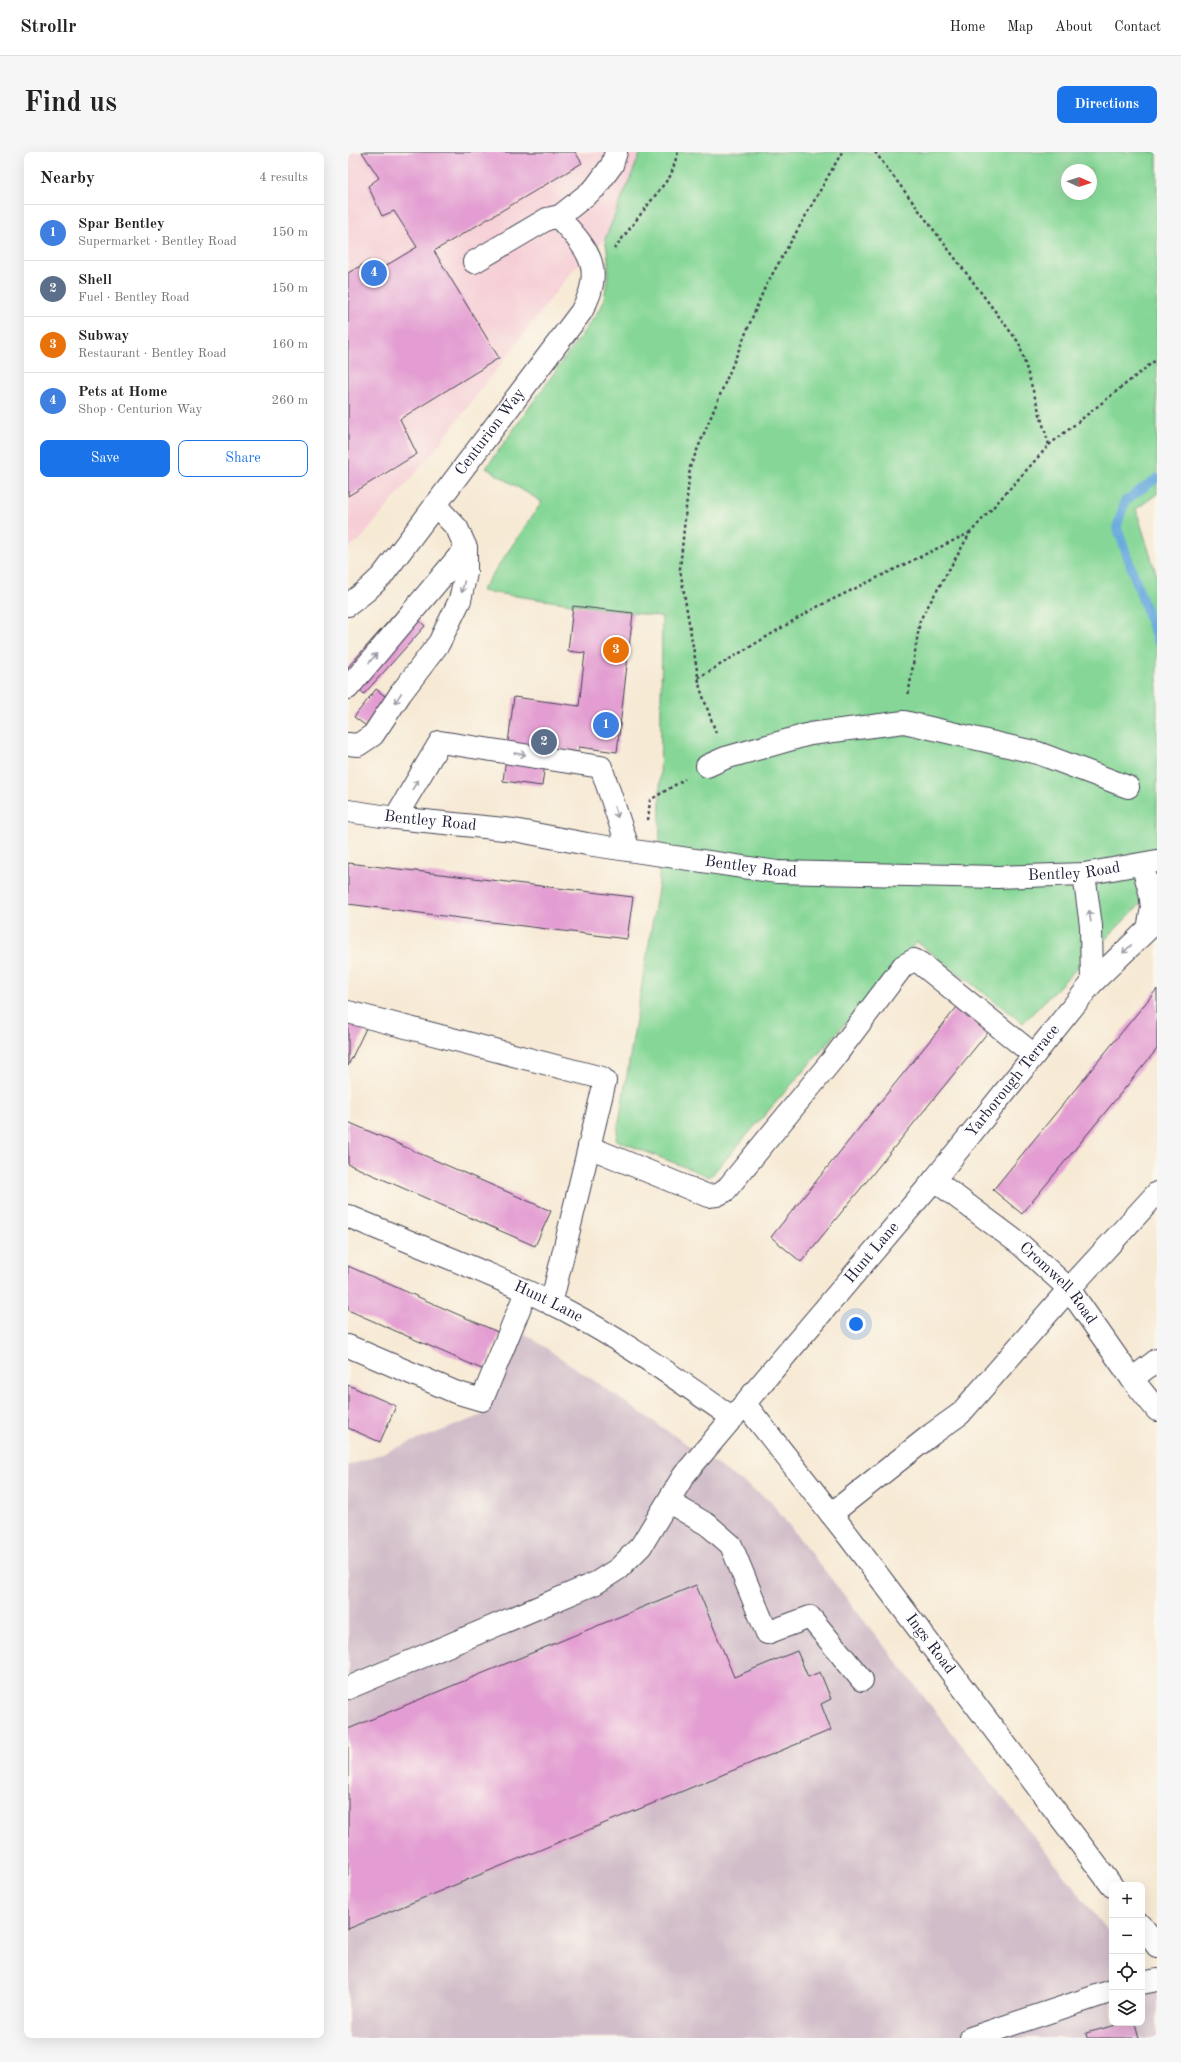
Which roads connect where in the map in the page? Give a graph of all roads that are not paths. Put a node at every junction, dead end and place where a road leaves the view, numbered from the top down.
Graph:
1 (616, 152) edge
2 (560, 216) junction
3 (474, 262) dead end
4 (435, 505) junction
5 (466, 548) junction
6 (348, 605) edge
7 (348, 688) edge
8 (348, 744) edge
9 (716, 762) road end
10 (1128, 787) dead end
11 (348, 811) edge
12 (395, 818) junction
13 (636, 851) junction
14 (1150, 863) edge
15 (1084, 874) junction
16 (1152, 926) edge
17 (1092, 983) junction
18 (348, 1012) edge
19 (1034, 1055) junction
20 (589, 1147) junction
21 (934, 1180) junction
22 (1157, 1193) edge
23 (348, 1216) edge
24 (1069, 1289) junction
25 (526, 1292) junction
26 (551, 1304) junction
27 (348, 1346) edge
28 (1157, 1360) edge
29 (1132, 1379) junction
30 (1157, 1410) edge
31 (739, 1411) junction
32 (669, 1502) junction
33 (831, 1514) junction
34 (862, 1680) dead end
35 (348, 1688) edge
36 (1109, 1882) edge
37 (1145, 1930) edge
38 (1157, 1946) edge
39 (1157, 1980) edge
40 (1145, 1982) edge
41 (1109, 1992) edge
42 (971, 2038) edge

1 - 2 main road
2 - 3 main road
2 - 4 main road, Centurion Way
4 - 5 main road
4 - 6 main road, Centurion Way
7 -> 5 main road
5 -> 8 main road
9 - 10 main road
11 - 12 main road, Bentley Road
12 - 13 main road, Bentley Road
12 -> 13 main road
13 - 15 main road, Bentley Road
14 - 15 main road, Bentley Road
14 - 16 main road, Yarborough Terrace
17 -> 15 main road
16 -> 17 main road, Yarborough Terrace
17 - 19 main road, Yarborough Terrace
18 - 20 main road
19 - 20 main road
19 - 21 main road, Yarborough Terrace
20 - 26 main road
21 - 24 main road, Cromwell Road
21 - 31 main road, Hunt Lane
22 - 24 main road
23 - 25 main road, Hunt Lane
24 - 29 main road, Cromwell Road
24 - 33 main road
25 - 26 main road, Hunt Lane
25 - 27 main road
26 - 31 main road, Hunt Lane
28 - 29 main road
29 - 30 main road, Cromwell Road
31 - 32 main road, Hunt Lane
31 - 33 main road, Ings Road
32 - 34 main road
32 - 35 main road, Hunt Lane
33 - 36 main road, Ings Road
37 - 38 main road
39 - 40 main road
41 - 42 main road

